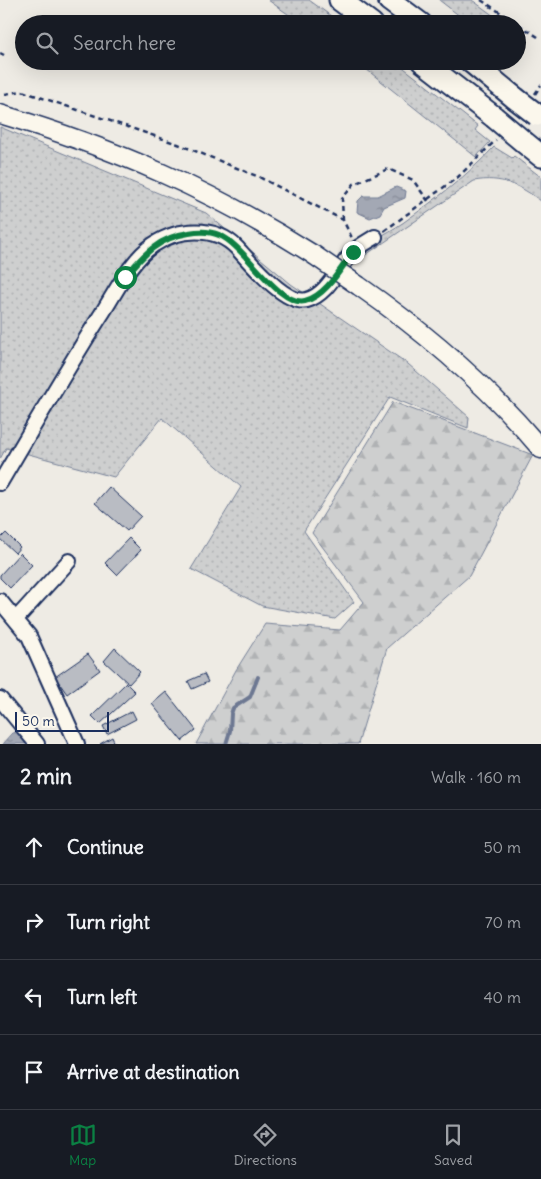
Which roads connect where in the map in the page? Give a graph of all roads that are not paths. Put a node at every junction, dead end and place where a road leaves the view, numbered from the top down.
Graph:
1 (340, 0) edge
2 (389, 0) edge
3 (360, 15) edge
4 (409, 15) edge
5 (432, 70) edge
6 (482, 70) edge
7 (532, 107) edge
8 (0, 114) edge
9 (533, 150) edge
10 (375, 238) road end
11 (541, 448) edge
12 (0, 483) edge
13 (69, 561) dead end
14 (0, 601) edge
15 (16, 619) junction
16 (0, 700) edge
17 (37, 744) edge
18 (78, 744) edge

1 - 3 highway
2 - 4 highway
5 - 9 highway, bridge
6 - 7 highway
8 - 11 main road, bridge
10 - 12 street
13 - 15 street
14 - 15 street
15 - 18 street
16 - 17 street

